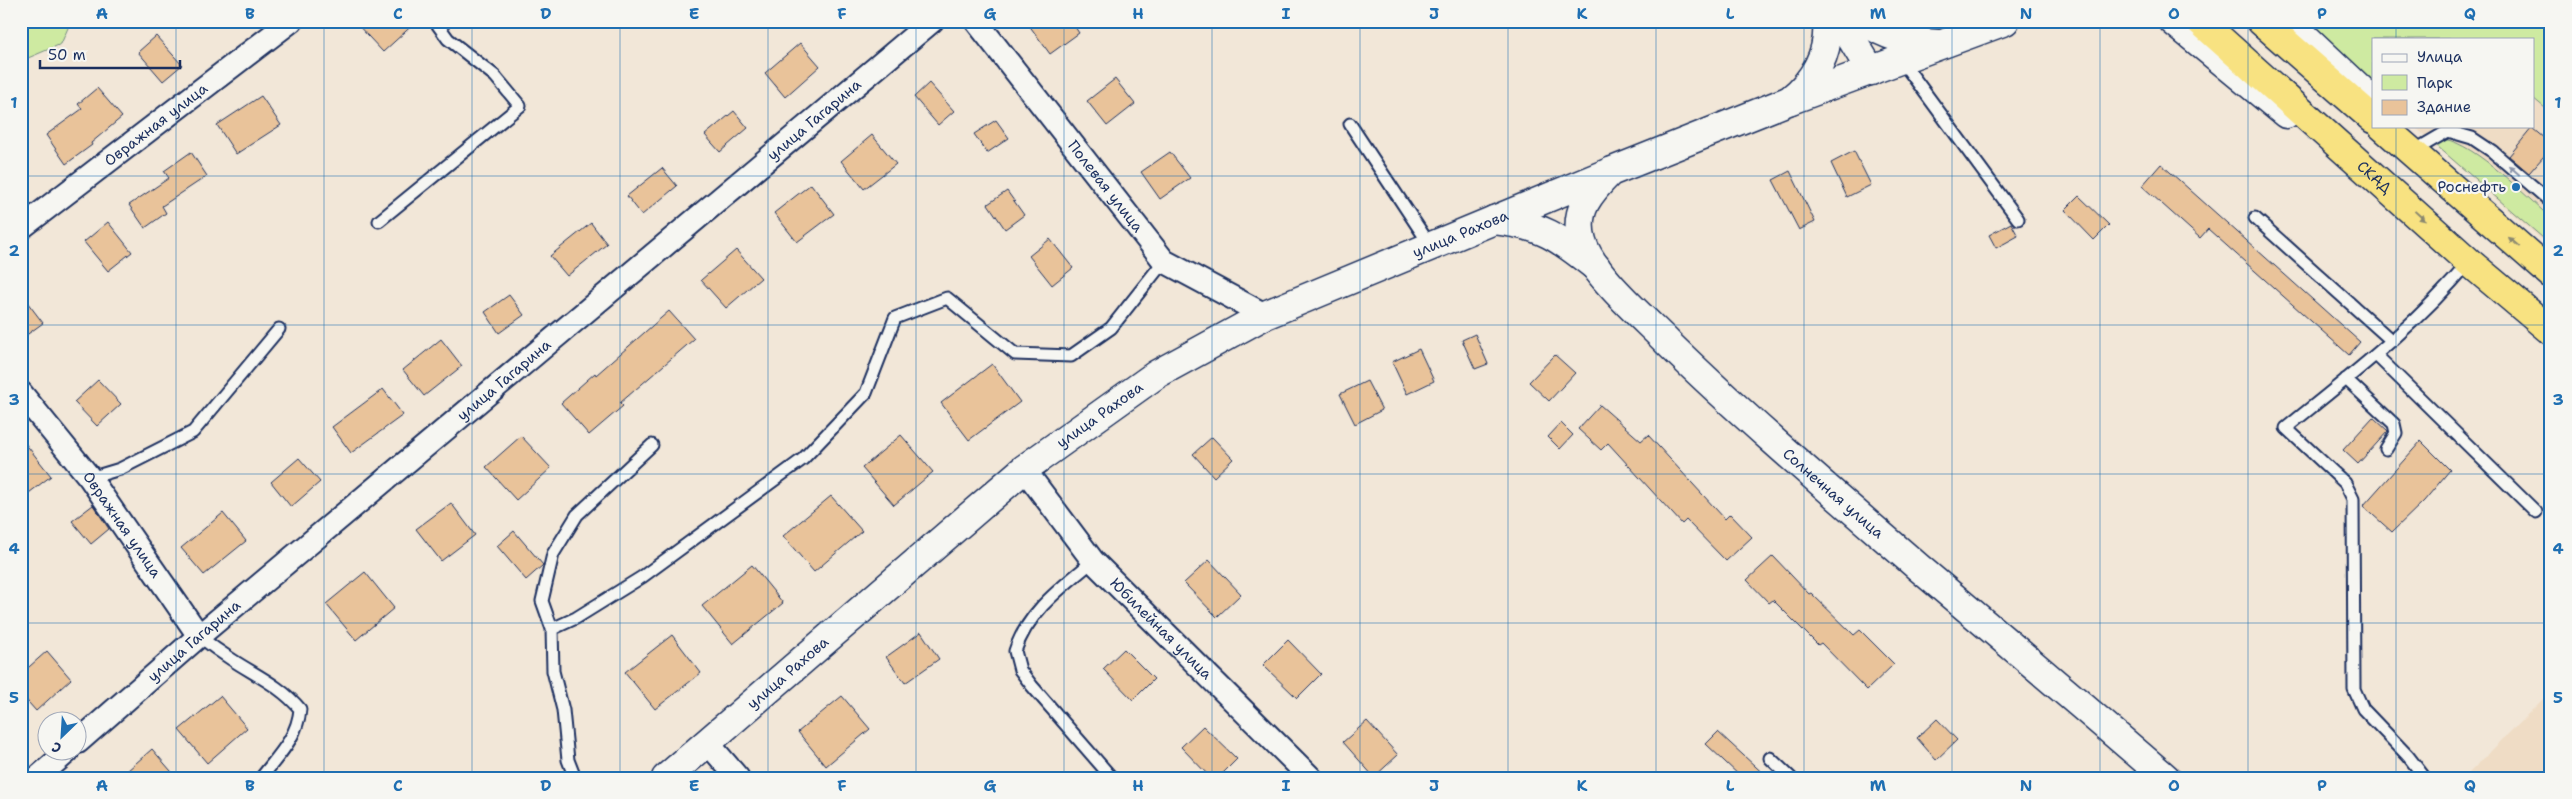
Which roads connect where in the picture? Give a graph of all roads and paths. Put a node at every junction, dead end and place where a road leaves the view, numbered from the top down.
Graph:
1 (292, 21) edge
2 (435, 21) edge
3 (932, 21) edge
4 (976, 21) edge
5 (1827, 21) edge
6 (1841, 21) edge
7 (1864, 21) edge
8 (2174, 21) edge
9 (2200, 21) edge
10 (2261, 21) edge
11 (2293, 21) edge
12 (1997, 23) edge
13 (1942, 44) junction
14 (1901, 60) junction
15 (1871, 71) junction
16 (2372, 100) edge
17 (1788, 101) junction
18 (2372, 117) edge
19 (1350, 124) dead end
20 (2384, 128) edge
21 (2395, 128) edge
22 (2412, 152) junction
23 (1610, 172) junction
24 (2388, 187) junction
25 (2551, 202) edge
26 (2255, 218) dead end
27 (2018, 219) dead end
28 (1494, 220) junction
29 (379, 221) dead end
30 (21, 228) edge
31 (1430, 245) junction
32 (1164, 260) junction
33 (2469, 262) junction
34 (1596, 267) junction
35 (2551, 274) edge
36 (1265, 314) junction
37 (279, 329) dead end
38 (2551, 331) edge
39 (2392, 341) junction
40 (2376, 355) junction
41 (2346, 379) junction
42 (21, 393) edge
43 (652, 445) dead end
44 (2386, 449) dead end
45 (1024, 469) junction
46 (90, 478) junction
47 (2536, 512) dead end
48 (1093, 561) junction
49 (552, 628) junction
50 (199, 636) junction
51 (88, 733) edge
52 (708, 742) junction
53 (1770, 758) dead end
54 (55, 762) edge
55 (37, 778) edge
56 (261, 778) edge
57 (575, 778) edge
58 (666, 778) edge
59 (738, 778) edge
60 (1112, 778) edge
61 (1310, 778) edge
62 (1791, 778) edge
63 (2166, 778) edge
64 (2424, 778) edge

1 - 30 street, Овражная улица
2 - 29 lane
3 - 50 street, улица Гагарина
4 - 32 street, Полевая улица
5 - 17 main road
6 - 15 main road
7 - 13 main road
8 - 24 main road
9 - 24 highway, СКАД
10 - 18 highway
11 - 16 main road
12 - 13 main road, улица Рахова
13 - 14 main road, улица Рахова
14 - 15 main road, улица Рахова
14 - 27 lane
15 - 17 main road, улица Рахова
17 - 23 main road, улица Рахова
19 - 31 lane
20 - 22 highway
21 - 22 main road
25 -> 22 lane
35 -> 22 highway
23 - 28 main road, улица Рахова
23 - 34 main road, Солнечная улица
24 -> 33 highway, СКАД
26 - 39 lane
28 - 31 main road, улица Рахова
28 - 34 main road
31 - 36 main road, улица Рахова
32 - 36 street, Полевая улица
32 - 49 lane
33 - 38 highway, СКАД
33 - 39 lane
34 - 63 main road, Солнечная улица
36 - 45 main road, улица Рахова
37 - 46 lane
39 - 40 lane
40 - 41 lane
40 - 47 lane
41 - 44 lane
41 - 64 lane
42 - 46 street, Овражная улица
43 - 49 lane
45 - 48 street, Юбилейная улица
45 - 52 main road, улица Рахова
46 - 50 street, Овражная улица
48 - 60 lane
48 - 61 street, Юбилейная улица
49 - 57 lane
50 - 51 street, улица Гагарина
50 - 56 lane
52 - 58 main road, улица Рахова
52 - 59 street
53 - 62 lane
54 - 55 street

